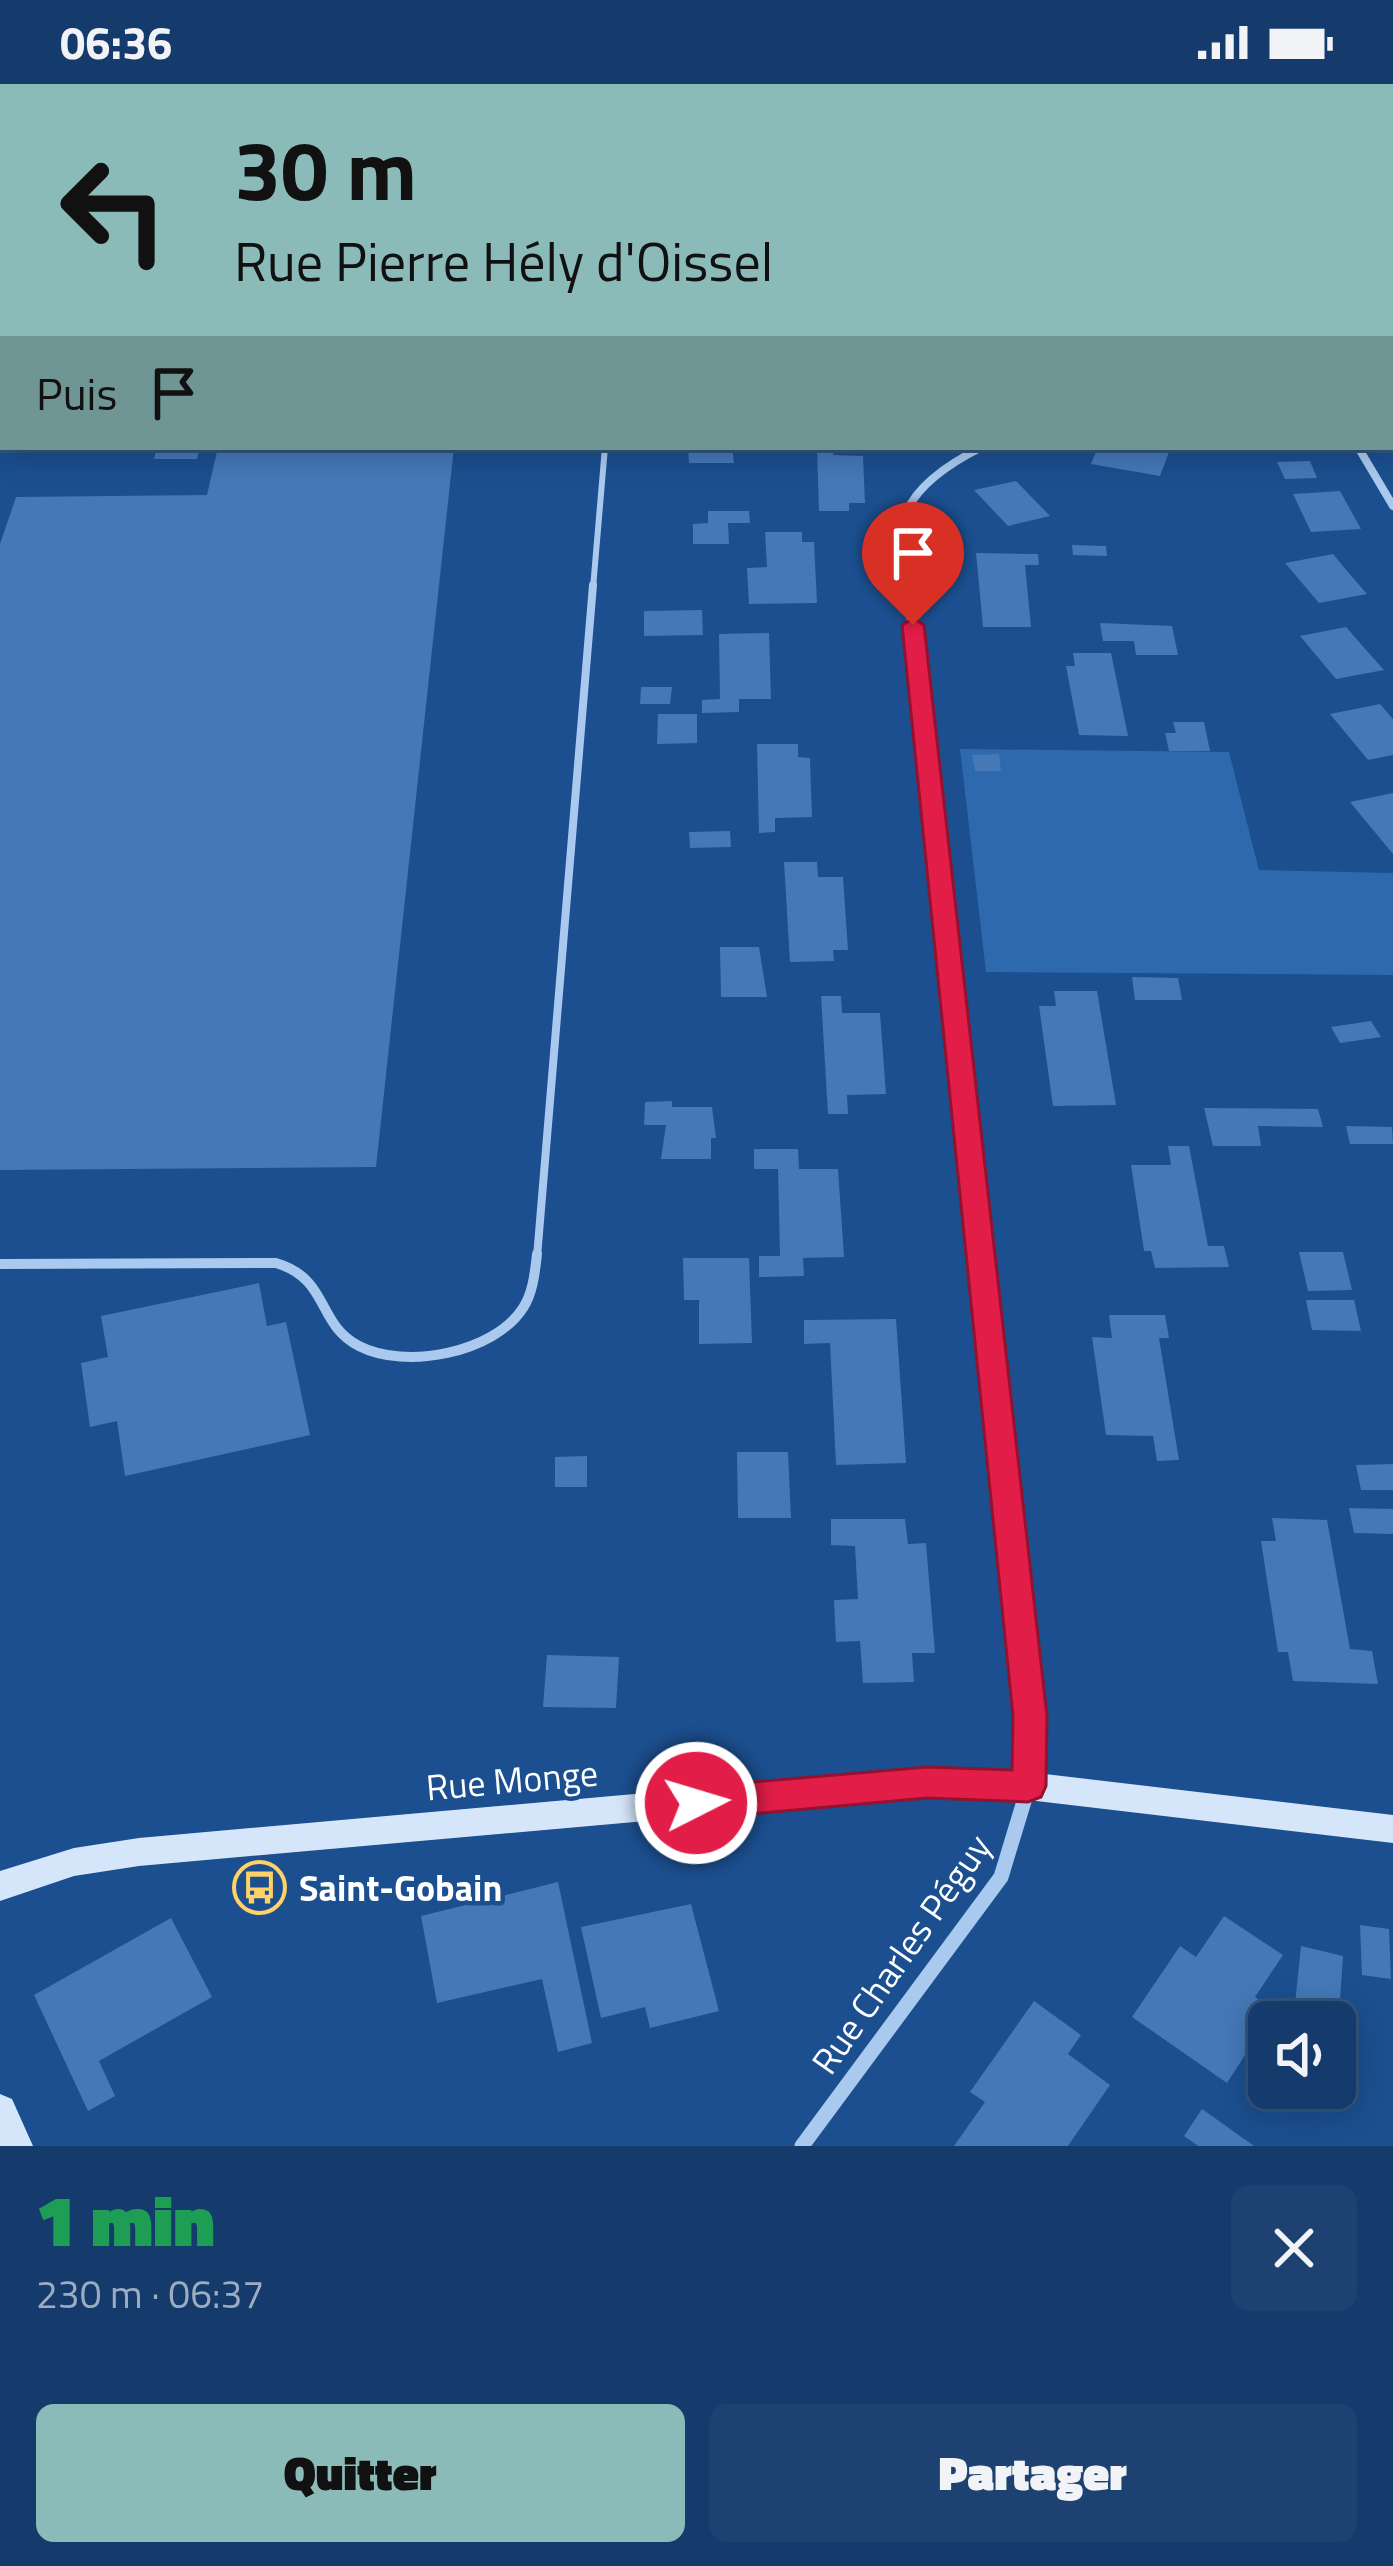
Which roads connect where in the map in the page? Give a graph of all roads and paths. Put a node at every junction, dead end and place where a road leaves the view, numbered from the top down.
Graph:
1 (605, 450) edge
2 (1360, 450) edge
3 (960, 451) edge
4 (1393, 506) edge
5 (0, 1264) edge
6 (1028, 1786) junction
7 (1393, 1828) edge
8 (0, 1886) edge
9 (0, 2111) edge
10 (16, 2146) edge
11 (802, 2146) edge

1 - 5 lane
2 - 4 street
3 - 6 street, Rue Charles Péguy
6 - 7 street, Rue Monge
6 - 8 street, Rue Monge
6 - 11 street, Rue Charles Péguy
9 - 10 street

